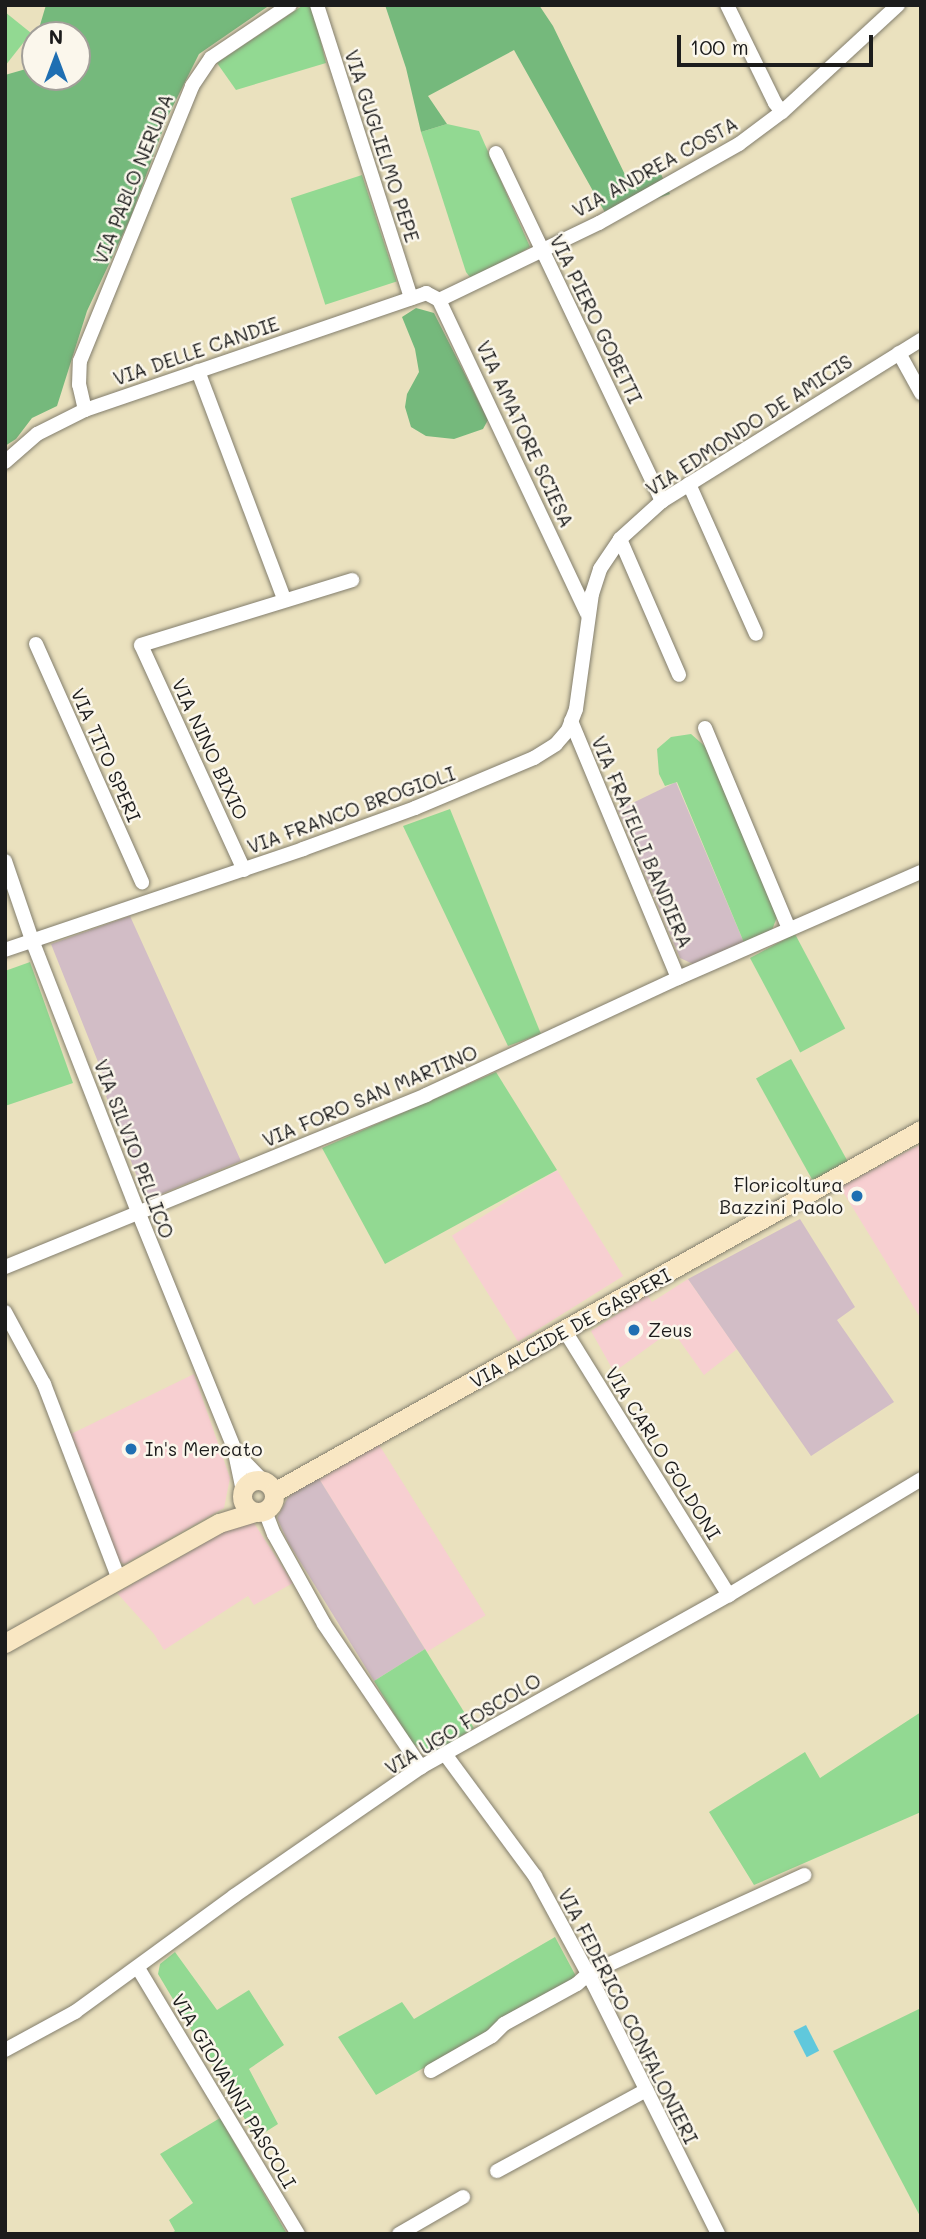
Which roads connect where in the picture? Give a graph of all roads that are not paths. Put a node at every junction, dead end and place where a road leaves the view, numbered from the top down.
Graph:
1 (290, 5) edge
2 (317, 5) edge
3 (727, 5) edge
4 (898, 5) edge
5 (782, 111) junction
6 (496, 153) dead end
7 (540, 249) junction
8 (411, 298) junction
9 (439, 300) junction
10 (921, 340) edge
11 (900, 353) junction
12 (198, 371) junction
13 (921, 393) edge
14 (85, 410) junction
15 (5, 462) edge
16 (690, 484) junction
17 (662, 501) junction
18 (620, 539) junction
19 (352, 580) dead end
20 (592, 594) joint
21 (284, 599) junction
22 (587, 613) junction
23 (756, 634) dead end
24 (36, 644) dead end
25 (679, 675) dead end
26 (571, 722) junction
27 (705, 728) dead end
28 (5, 861) edge
29 (244, 870) junction
30 (921, 872) edge
31 (147, 892) junction
32 (789, 929) junction
33 (33, 940) junction
34 (5, 950) edge
35 (678, 978) junction
36 (921, 1130) edge
37 (139, 1214) junction
38 (5, 1267) edge
39 (5, 1312) edge
40 (565, 1331) junction
41 (234, 1448) junction
42 (921, 1479) edge
43 (269, 1487) junction
44 (251, 1502) junction
45 (119, 1579) junction
46 (729, 1595) junction
47 (5, 1643) edge
48 (445, 1754) junction
49 (421, 1767) junction
50 (804, 1875) dead end
51 (138, 1968) junction
52 (588, 1974) junction
53 (5, 2050) edge
54 (430, 2071) dead end
55 (646, 2090) junction
56 (497, 2171) dead end
57 (463, 2197) dead end
58 (298, 2234) edge
59 (399, 2234) edge
60 (718, 2234) edge

1 - 14 street, VIA PABLO NERUDA
2 - 8 street, VIA GUGLIELMO PEPE
3 - 5 street
4 - 5 street, VIA ANDREA COSTA
5 - 7 street, VIA ANDREA COSTA
6 - 7 street, VIA PIERO GOBETTI
7 - 9 street, VIA ANDREA COSTA
7 - 17 street, VIA PIERO GOBETTI
8 - 9 street
8 - 12 street, VIA DELLE CANDIE
9 - 22 street, VIA AMATORE SCIESA
10 - 11 street, VIA EDMONDO DE AMICIS
11 - 13 street
11 - 16 street, VIA EDMONDO DE AMICIS
12 - 14 street, VIA DELLE CANDIE
12 - 21 street
14 - 15 street, VIA DELLE CANDIE
16 - 17 street, VIA EDMONDO DE AMICIS
16 - 23 street
17 - 18 street, VIA EDMONDO DE AMICIS
18 - 20 street, VIA EDMONDO DE AMICIS
18 - 25 street
19 - 21 street
20 - 22 street, VIA FRANCO BROGIOLI
21 - 29 street, VIA NINO BIXIO
22 - 26 street, VIA FRANCO BROGIOLI
24 - 31 street, VIA TITO SPERI
26 - 29 street, VIA FRANCO BROGIOLI
26 - 35 street, VIA FRATELLI BANDIERA
27 - 32 street
28 - 33 street, VIA SILVIO PELLICO
29 - 31 street, VIA FRANCO BROGIOLI
30 - 32 street, VIA FORO SAN MARTINO
31 - 33 street, VIA FRANCO BROGIOLI
32 - 35 street, VIA FORO SAN MARTINO
33 - 34 street, VIA FRANCO BROGIOLI
33 - 37 street, VIA SILVIO PELLICO
35 - 37 street, VIA FORO SAN MARTINO
36 - 40 main road, VIA ALCIDE DE GASPERI
37 - 38 street, VIA FORO SAN MARTINO
37 - 41 street, VIA SILVIO PELLICO
39 - 45 street
40 - 43 main road, VIA ALCIDE DE GASPERI
40 - 46 street, VIA CARLO GOLDONI
41 - 43 street, VIA SILVIO PELLICO
41 - 44 street, VIA SILVIO PELLICO
42 - 46 street, VIA UGO FOSCOLO
43 - 44 main road
43 - 44 main road, VIA ALCIDE DE GASPERI
44 - 45 main road
44 - 49 street, VIA SILVIO PELLICO
45 - 47 main road
46 - 48 street, VIA UGO FOSCOLO
48 - 49 street, VIA UGO FOSCOLO
48 - 52 street, VIA FEDERICO CONFALONIERI
49 - 51 street, VIA UGO FOSCOLO
50 - 52 street
51 - 53 street, VIA UGO FOSCOLO
51 - 58 street, VIA GIOVANNI PASCOLI
52 - 54 street
52 - 55 street, VIA FEDERICO CONFALONIERI
55 - 56 street
55 - 60 street, VIA FEDERICO CONFALONIERI
57 - 59 street

